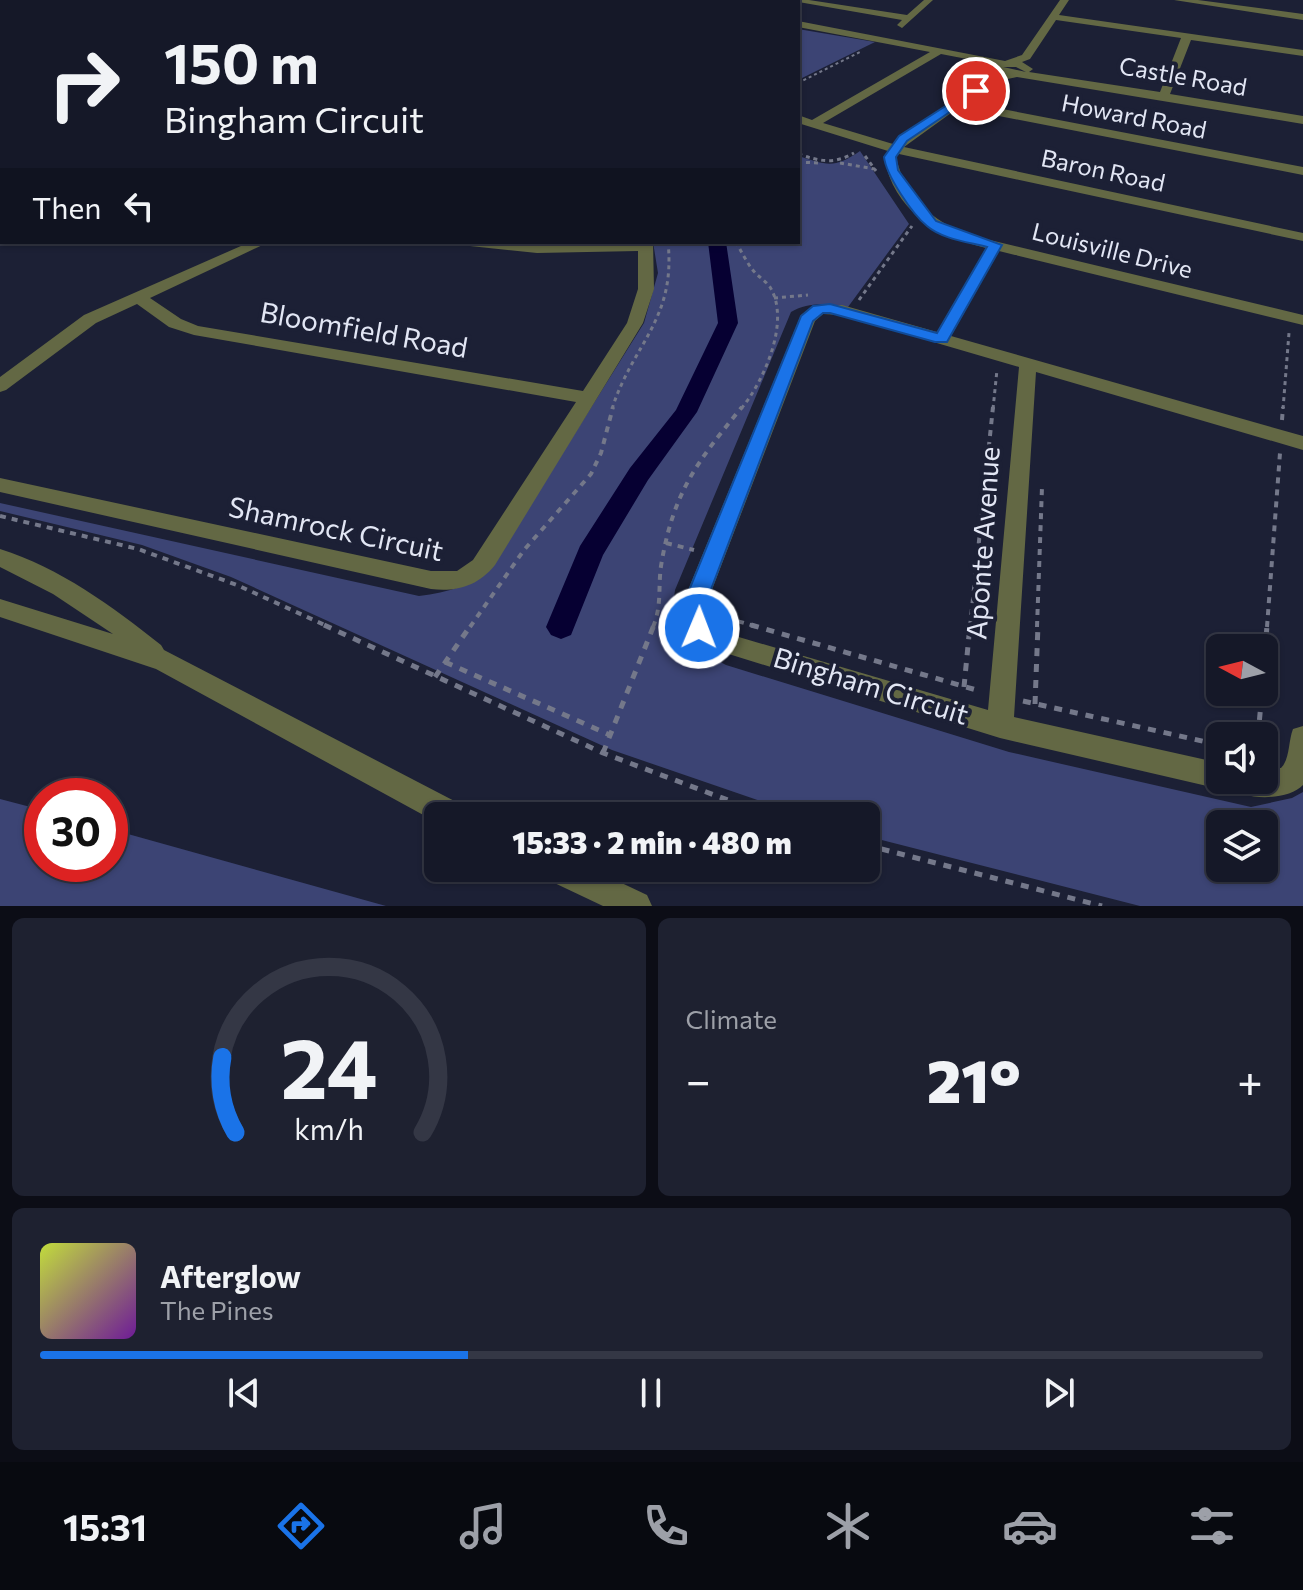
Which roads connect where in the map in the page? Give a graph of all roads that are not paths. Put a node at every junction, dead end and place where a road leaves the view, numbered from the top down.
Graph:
1 (928, 0) edge
2 (1065, 0) edge
3 (1178, 0) edge
4 (800, 1) edge
5 (1252, 5) edge
6 (1054, 17) junction
7 (1303, 17) edge
8 (909, 18) junction
9 (800, 24) edge
10 (1187, 36) junction
11 (887, 39) junction
12 (939, 51) junction
13 (1303, 53) edge
14 (1024, 68) junction
15 (1000, 69) junction
16 (1164, 96) junction
17 (957, 104) junction
18 (800, 120) edge
19 (1303, 120) edge
20 (813, 124) junction
21 (895, 149) junction
22 (1303, 171) edge
23 (1303, 237) edge
24 (257, 244) edge
25 (492, 244) edge
26 (646, 244) edge
27 (995, 245) junction
28 (137, 296) junction
29 (1303, 320) edge
30 (941, 339) junction
31 (1027, 370) junction
32 (0, 386) edge
33 (589, 398) junction
34 (1303, 443) edge
35 (0, 485) edge
36 (0, 558) edge
37 (0, 608) edge
38 (164, 661) junction
39 (1000, 726) junction
40 (1303, 738) edge
41 (1206, 773) edge
42 (1278, 782) edge
43 (428, 802) edge
44 (586, 882) edge
45 (636, 906) edge

1 - 8 street
2 - 6 street
3 - 5 street
4 - 8 street
5 - 7 street
6 - 10 street
6 - 14 street
8 - 11 street
9 - 11 street, Castle Road
10 - 13 street
10 - 16 street
11 - 12 street, Castle Road
12 - 15 street, Castle Road
12 - 20 street
14 - 15 street
14 - 15 street, Castle Road
14 - 16 street, Castle Road
15 - 17 street
16 - 19 street, Castle Road
17 - 21 street
17 - 22 street, Howard Road
18 - 20 street, Baron Road
20 - 21 street, Baron Road
21 - 23 street, Baron Road
21 - 27 street, Louisville Drive
24 - 28 street
25 - 26 street
26 - 33 street, Shamrock Circuit
27 - 29 street, Louisville Drive
27 - 30 street
28 - 32 street
28 - 33 street, Bloomfield Road
30 - 31 street, Bingham Circuit
30 - 39 street, Bingham Circuit
31 - 34 street, Bingham Circuit
31 - 39 street, Aponte Avenue
33 - 35 street, Shamrock Circuit
36 - 38 street
37 - 38 street
38 - 43 street
39 - 41 street, Bingham Circuit
40 - 42 street
44 - 45 street

